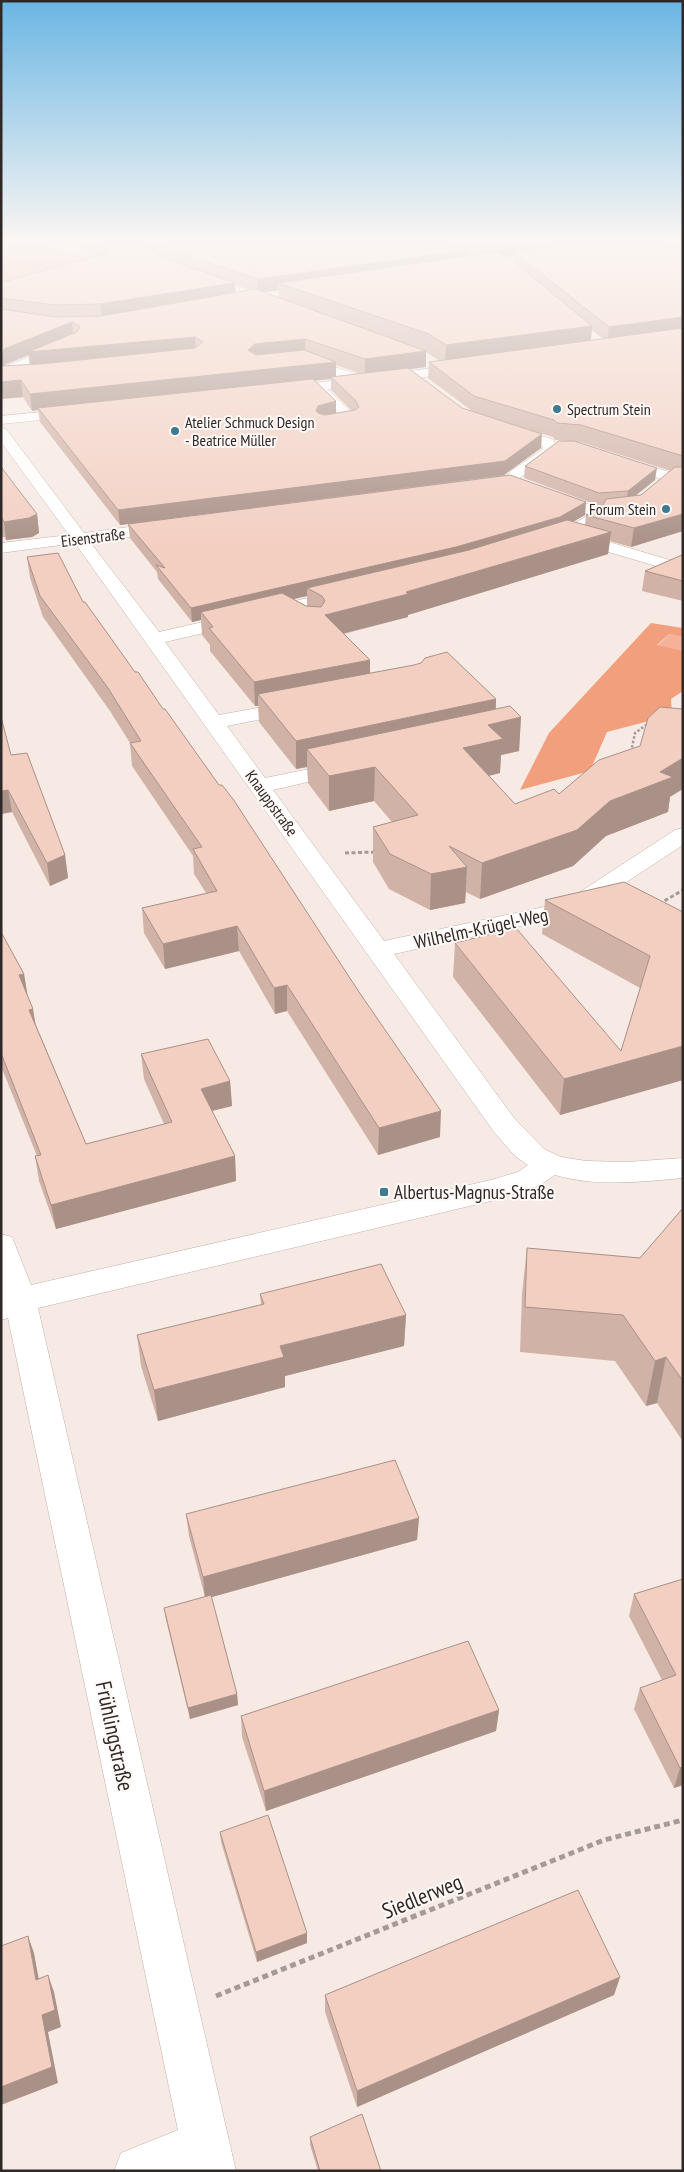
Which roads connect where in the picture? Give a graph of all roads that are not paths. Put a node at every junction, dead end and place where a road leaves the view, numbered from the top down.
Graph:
1 (71, 344) edge
2 (285, 362) edge
3 (430, 362) edge
4 (476, 367) edge
5 (443, 371) junction
6 (1, 375) edge
7 (33, 375) edge
8 (412, 375) junction
9 (363, 381) junction
10 (425, 386) edge
11 (317, 387) junction
12 (272, 392) edge
13 (89, 411) edge
14 (1, 420) edge
15 (325, 423) edge
16 (492, 426) edge
17 (1, 432) edge
18 (550, 446) junction
19 (566, 447) edge
20 (609, 458) edge
21 (510, 481) junction
22 (462, 487) edge
23 (657, 488) edge
24 (613, 511) edge
25 (596, 512) junction
26 (178, 526) edge
27 (81, 539) junction
28 (1, 548) edge
29 (683, 569) edge
30 (363, 590) edge
31 (286, 608) junction
32 (308, 621) edge
33 (154, 639) junction
34 (318, 702) edge
35 (214, 722) junction
36 (365, 763) edge
37 (260, 786) junction
38 (683, 835) edge
39 (378, 950) junction
40 (550, 1164) junction
41 (683, 1168) edge
42 (1, 1245) edge
43 (11, 1304) edge
44 (208, 2157) edge
45 (139, 2171) edge

1 - 6 street
2 - 9 street
3 - 5 street
4 - 5 street
5 - 8 street
6 - 7 street
8 - 9 street
8 - 10 street
9 - 11 street
11 - 12 street
11 - 15 street
13 - 14 street
16 - 18 street
17 - 27 street, Knauppstraße
18 - 19 street
18 - 21 street
20 - 23 street
21 - 22 street
21 - 25 street
24 - 25 street
25 - 29 street
26 - 27 street, Eisenstraße
27 - 28 street, Eisenstraße
27 - 33 street, Knauppstraße
30 - 31 street
31 - 32 street
31 - 33 street
33 - 35 street, Knauppstraße
34 - 35 street
35 - 37 street, Knauppstraße
36 - 37 street
37 - 39 street, Knauppstraße
38 - 39 street, Wilhelm-Krügel-Weg
39 - 40 street, Knauppstraße
40 - 41 street
40 - 43 street
42 - 43 street, Frühlingstraße
43 - 44 street, Frühlingstraße
44 - 45 street

